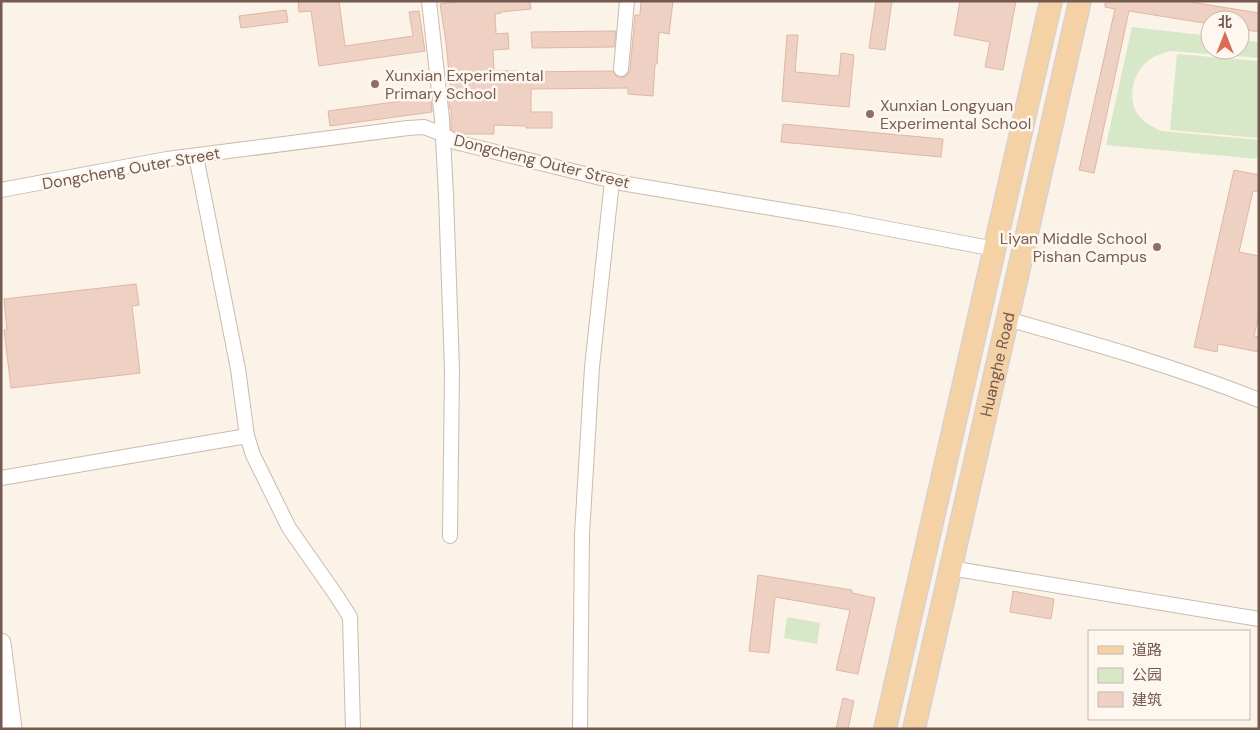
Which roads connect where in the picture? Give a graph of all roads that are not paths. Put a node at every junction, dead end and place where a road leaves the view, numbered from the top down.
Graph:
1 (429, 1) edge
2 (628, 1) edge
3 (1051, 1) edge
4 (1080, 1) edge
5 (621, 69) dead end
6 (442, 134) junction
7 (196, 156) junction
8 (612, 181) junction
9 (1, 190) edge
10 (995, 249) junction
11 (1007, 319) junction
12 (1259, 400) edge
13 (247, 436) junction
14 (1, 478) edge
15 (450, 536) dead end
16 (950, 568) junction
17 (1259, 619) edge
18 (1, 643) edge
19 (12, 729) edge
20 (353, 729) edge
21 (580, 729) edge
22 (885, 729) edge
23 (914, 729) edge

1 - 6 street
2 - 5 street
3 - 10 main road, Huanghe Road
4 - 11 main road, Huanghe Road
6 - 7 street, Dongcheng Outer Street
6 - 8 street, Dongcheng Outer Street
6 - 15 street
7 - 9 street, Dongcheng Outer Street
7 - 13 street
8 - 10 street, Dongcheng Outer Street
8 - 21 street
10 - 22 main road, Huanghe Road
11 - 12 street
11 - 16 main road, Huanghe Road
13 - 14 street
13 - 20 street
16 - 17 street
16 - 23 main road, Huanghe Road
18 - 19 street

